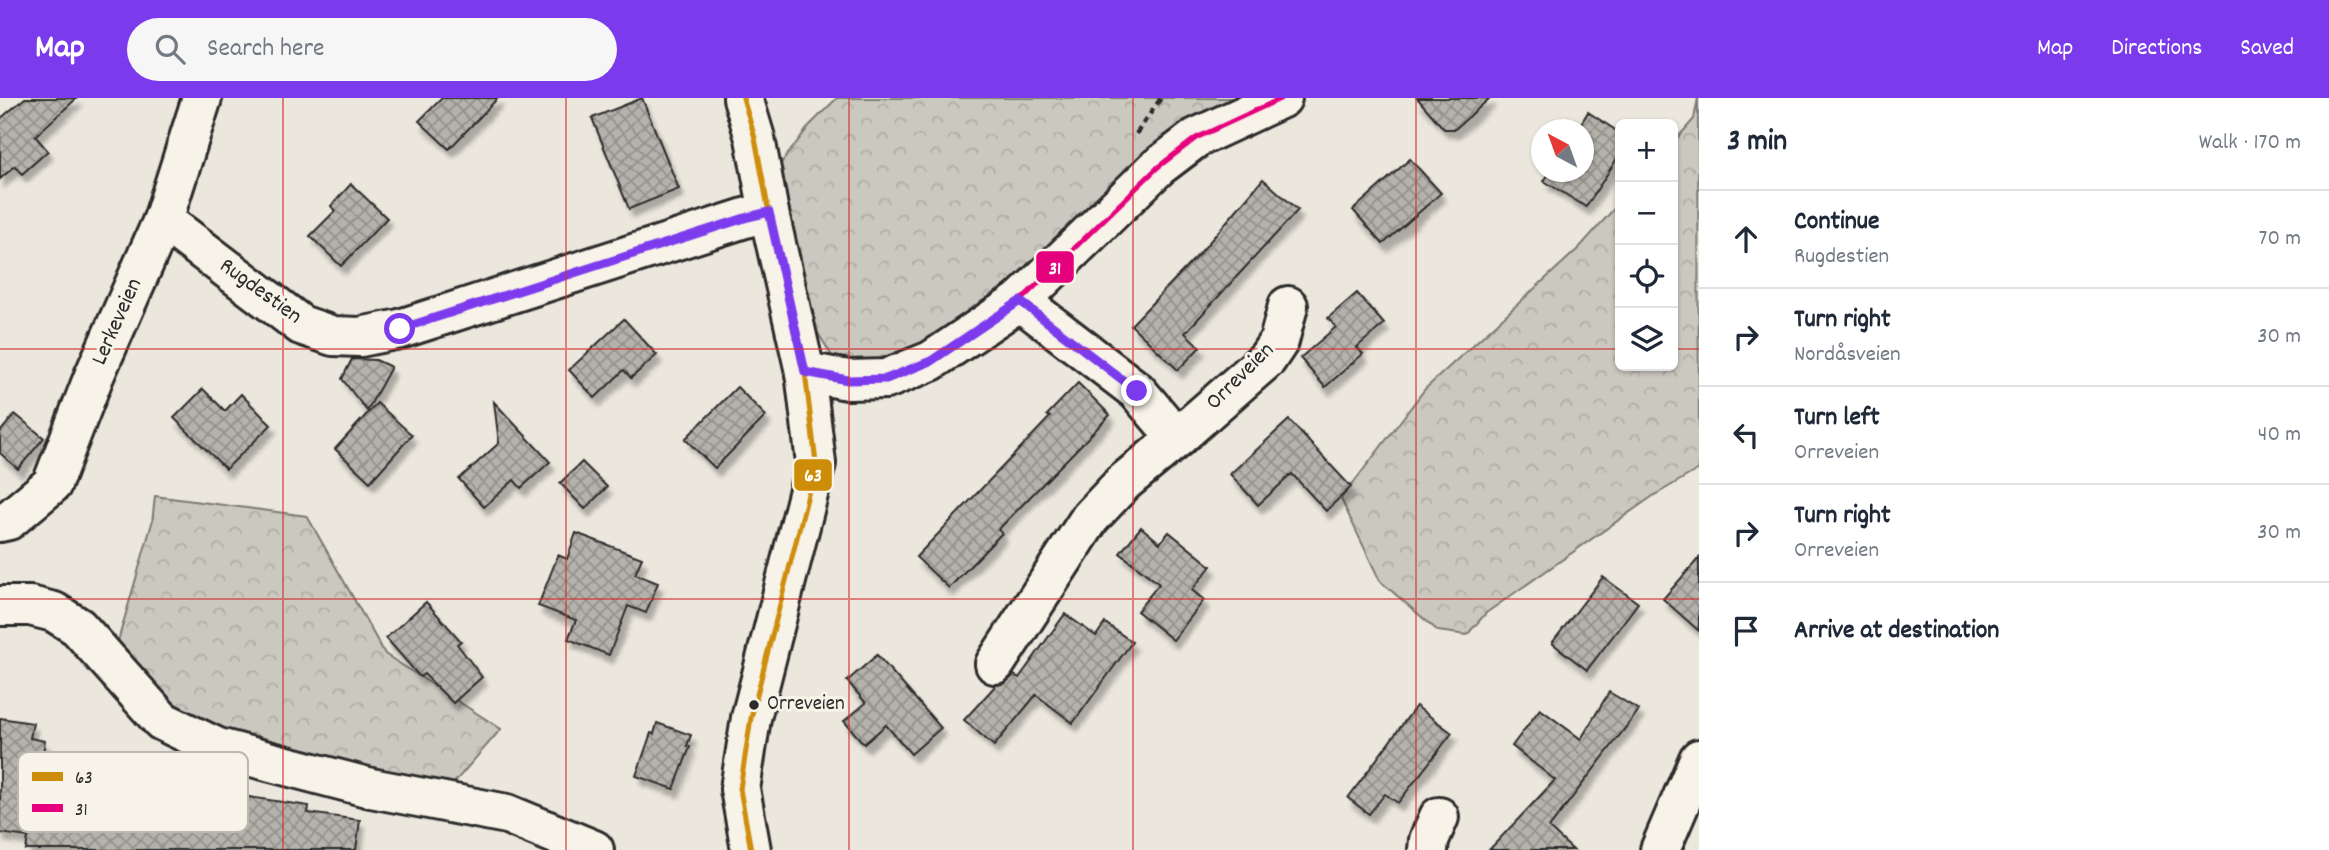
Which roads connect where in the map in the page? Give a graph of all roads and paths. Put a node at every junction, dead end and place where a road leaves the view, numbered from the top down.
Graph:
1 (202, 98) edge
2 (743, 98) edge
3 (1282, 98) edge
4 (769, 212) junction
5 (163, 220) junction
6 (1020, 301) junction
7 (1288, 306) dead end
8 (805, 372) junction
9 (1177, 439) junction
10 (0, 522) edge
11 (0, 606) edge
12 (995, 664) dead end
13 (233, 752) edge
14 (248, 756) edge
15 (1699, 759) edge
16 (743, 849) edge
17 (594, 850) edge
18 (1660, 850) edge

1 - 5 street, Lerkeveien
2 - 4 street
3 - 6 street
4 - 5 street, Rugdestien
4 - 8 street
5 - 10 street, Lerkeveien
6 - 8 street
6 - 9 street
7 - 9 street, Orreveien
8 - 16 street
9 - 12 street, Orreveien
11 - 13 street
14 - 17 street
15 - 18 street

